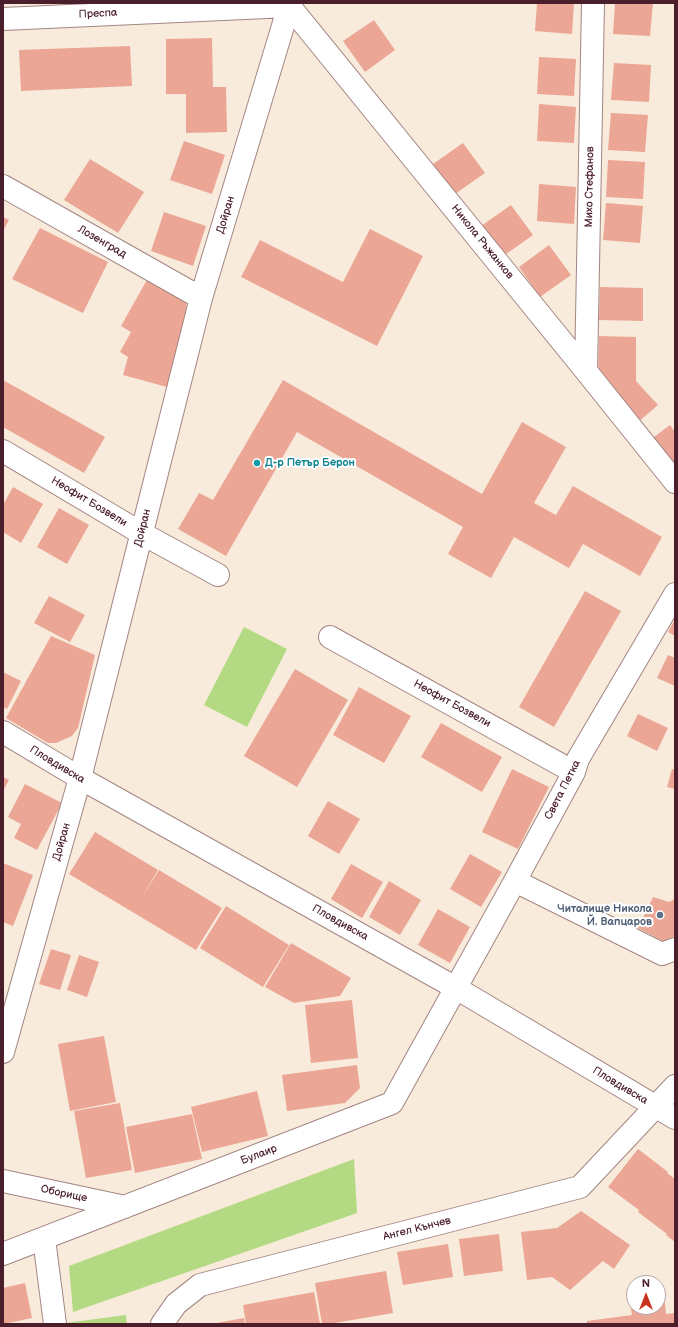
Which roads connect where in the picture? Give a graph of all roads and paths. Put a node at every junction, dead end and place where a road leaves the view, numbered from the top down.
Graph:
1 (593, 3) edge
2 (288, 4) edge
3 (3, 19) edge
4 (3, 186) edge
5 (201, 298) junction
6 (586, 371) junction
7 (3, 451) edge
8 (675, 482) edge
9 (141, 533) junction
10 (218, 575) dead end
11 (675, 594) edge
12 (330, 637) dead end
13 (3, 732) edge
14 (574, 772) junction
15 (80, 778) junction
16 (515, 882) junction
17 (675, 949) edge
18 (456, 988) junction
19 (10, 1002) edge
20 (3, 1052) edge
21 (675, 1086) edge
22 (655, 1106) junction
23 (675, 1118) edge
24 (3, 1180) edge
25 (125, 1207) junction
26 (44, 1239) junction
27 (3, 1254) edge
28 (55, 1324) edge
29 (162, 1324) edge

1 - 6 street, Михо Стефанов
2 - 3 street, Преспа
2 - 5 street, Дойран
2 - 6 street, Никола Ръжанков
4 - 5 street, Лозенград
5 - 9 street, Дойран
6 - 8 street, Никола Ръжанков
7 - 9 street, Неофит Бозвели
9 - 10 street, Неофит Бозвели
9 - 15 street, Дойран
11 - 14 street, Света Петка
12 - 14 street, Неофит Бозвели
13 - 15 street, Пловдивска
14 - 16 street, Света Петка
15 - 18 street, Пловдивска
15 - 19 street, Дойран
16 - 17 street
16 - 18 street, Света Петка
18 - 22 street, Пловдивска
18 - 25 street, Булаир
19 - 20 street, Дойран
21 - 22 street, Ангел Кънчев
22 - 23 street, Пловдивска
22 - 29 street, Ангел Кънчев
24 - 25 street, Оборище
25 - 26 street, Булаир
26 - 27 street, Булаир
26 - 28 street

